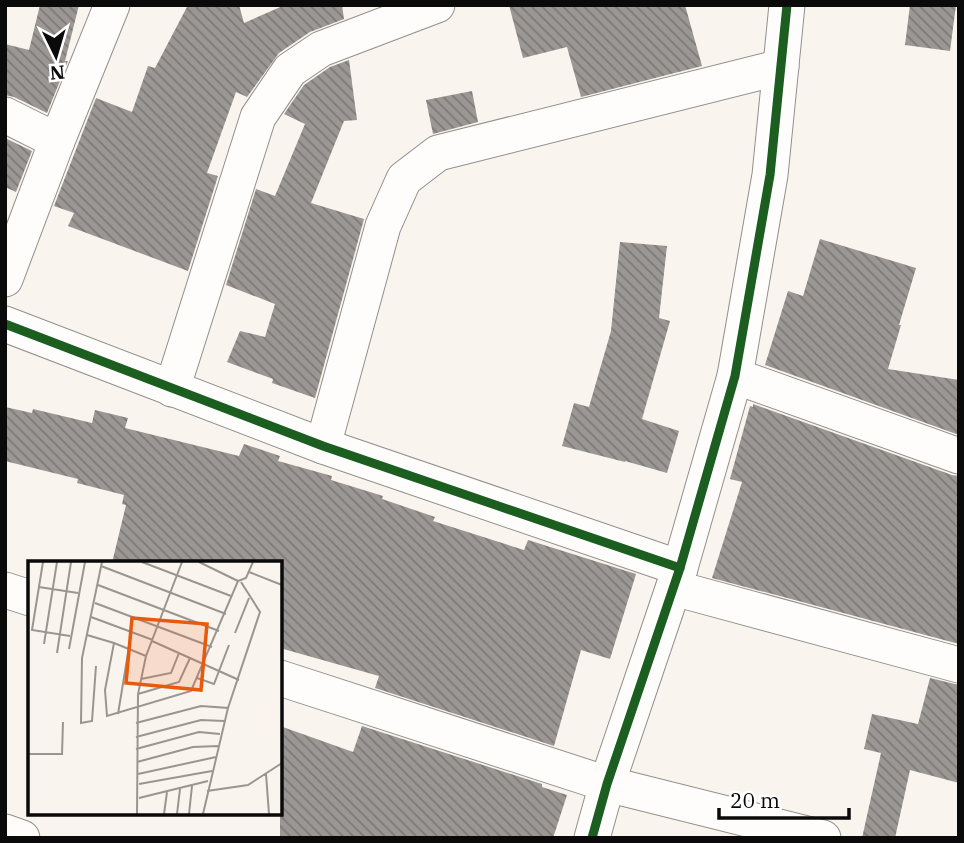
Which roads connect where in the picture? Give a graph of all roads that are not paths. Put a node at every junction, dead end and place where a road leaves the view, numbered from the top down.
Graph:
1 (112, 5) edge
2 (437, 5) edge
3 (787, 5) edge
4 (781, 67) junction
5 (5, 115) edge
6 (57, 141) junction
7 (5, 279) edge
8 (5, 324) edge
9 (735, 376) junction
10 (172, 389) junction
11 (323, 446) junction
12 (959, 456) edge
13 (677, 578) junction
14 (5, 590) edge
15 (28, 597) edge
16 (959, 665) edge
17 (282, 679) edge
18 (607, 784) junction
19 (5, 832) edge
20 (22, 838) edge
21 (592, 838) edge
22 (823, 838) edge

1 - 6 street
2 - 10 street
3 - 4 street
4 - 9 street
4 - 11 street
5 - 6 street
6 - 7 street
8 - 10 street
9 - 12 street
9 - 13 street
10 - 11 street
11 - 13 street
13 - 16 street
13 - 18 street
14 - 15 street
17 - 18 street
18 - 21 street
18 - 22 street
19 - 20 street

